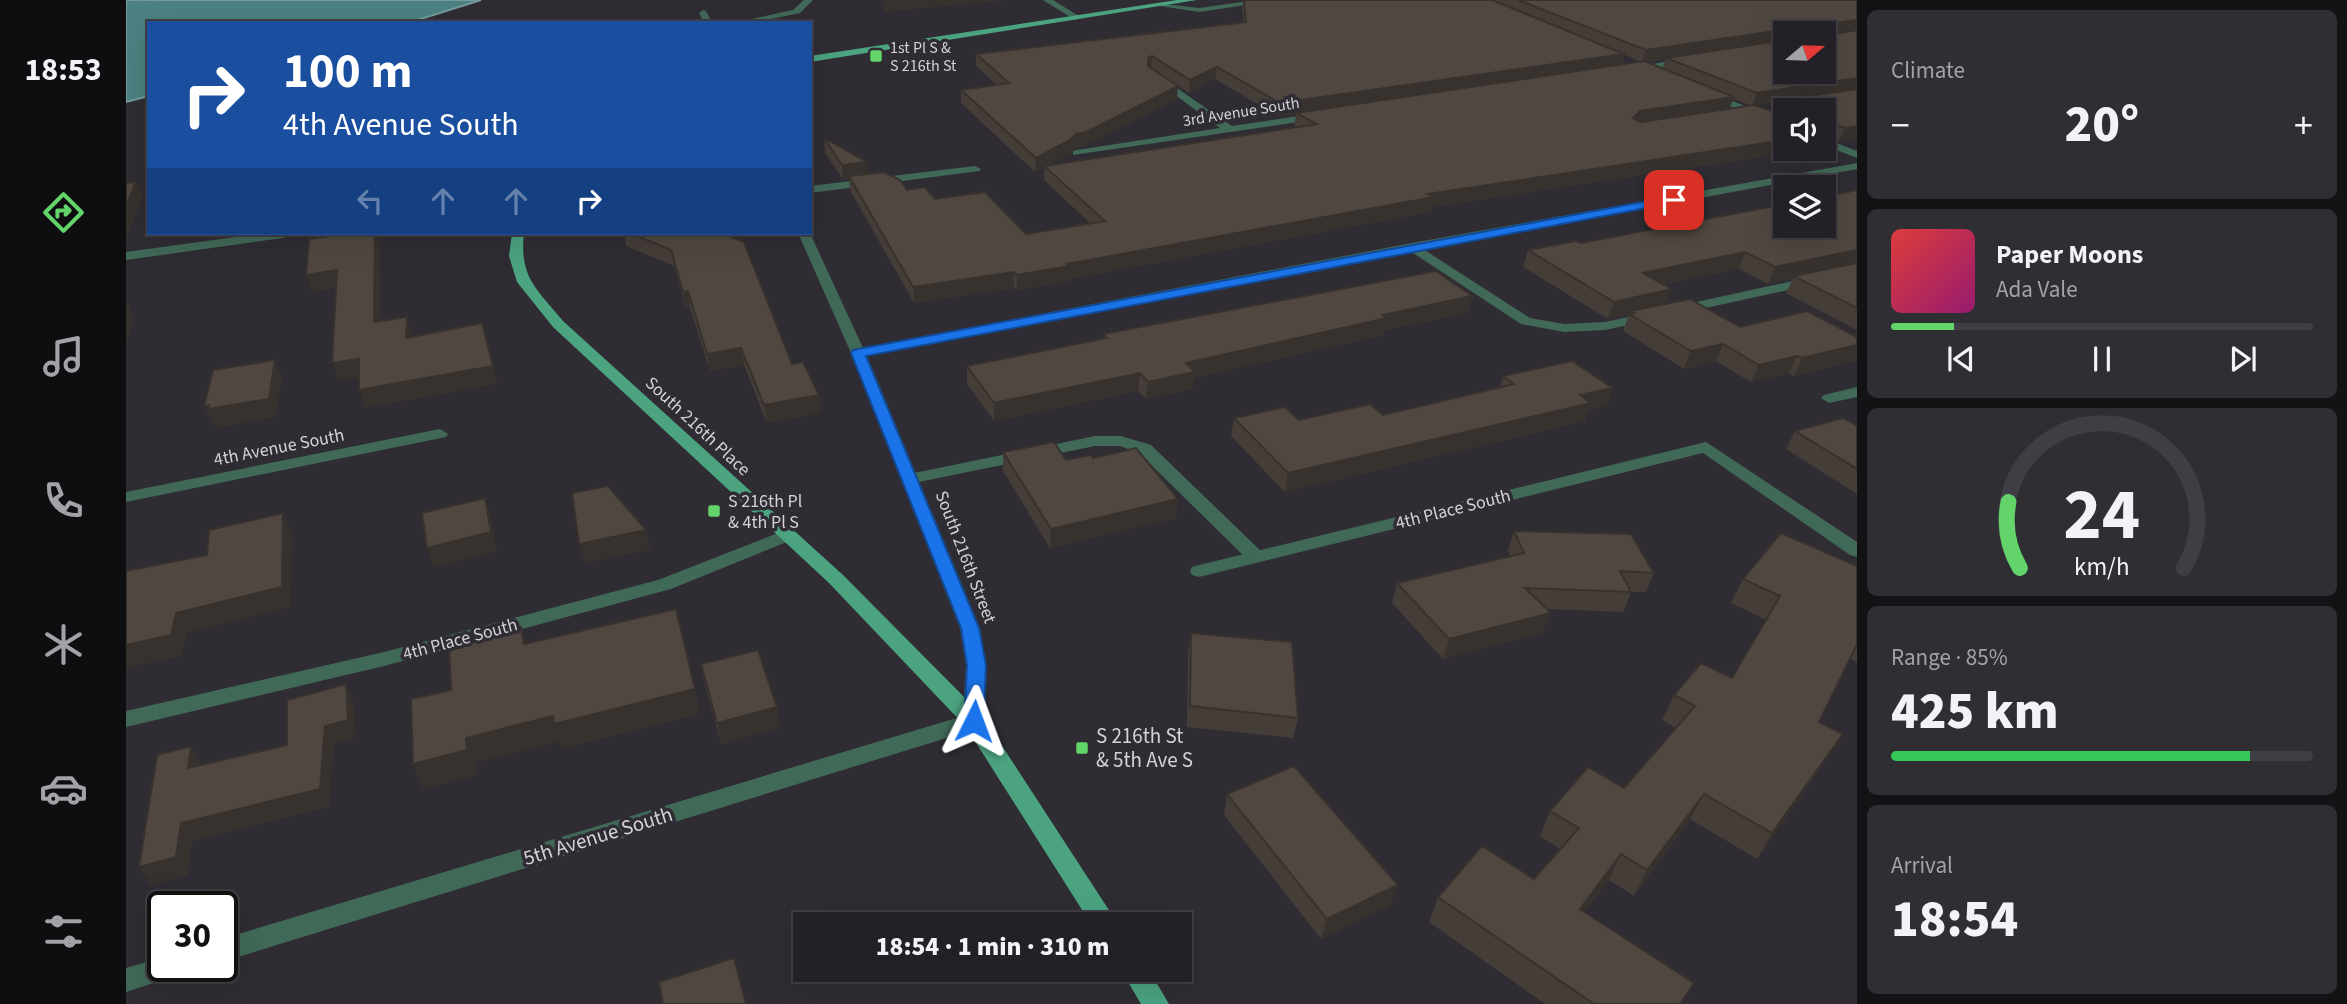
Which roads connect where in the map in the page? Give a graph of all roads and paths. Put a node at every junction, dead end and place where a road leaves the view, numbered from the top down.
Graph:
1 (809, 0) edge
2 (1047, 0) edge
3 (1193, 0) edge
4 (1274, 0) edge
5 (1164, 6) junction
6 (703, 13) dead end
7 (1078, 18) junction
8 (707, 21) edge
9 (748, 21) edge
10 (812, 60) edge
11 (1693, 60) edge
12 (1628, 62) edge
13 (1641, 67) junction
14 (1614, 71) edge
15 (1152, 74) edge
16 (1666, 77) edge
17 (1703, 92) edge
18 (1773, 109) edge
19 (1752, 112) junction
20 (1326, 115) edge
21 (1730, 116) edge
22 (1773, 121) edge
23 (1230, 130) junction
24 (1836, 146) edge
25 (1077, 153) edge
26 (1857, 155) edge
27 (1857, 166) edge
28 (975, 169) dead end
29 (812, 190) edge
30 (271, 235) edge
31 (518, 235) edge
32 (805, 235) edge
33 (1412, 247) junction
34 (126, 256) edge
35 (1857, 271) edge
36 (858, 353) junction
37 (1857, 392) edge
38 (1829, 398) dead end
39 (440, 434) dead end
40 (909, 479) junction
41 (126, 497) edge
42 (788, 535) junction
43 (1857, 551) edge
44 (1256, 557) junction
45 (1199, 571) dead end
46 (126, 719) edge
47 (974, 721) junction
48 (1097, 912) edge
49 (238, 946) edge
50 (147, 974) edge
51 (126, 980) edge
52 (1142, 982) edge
53 (1156, 1004) edge

1 - 9 street
2 - 7 street
3 - 5 main road
4 - 5 street
5 - 7 main road
6 - 8 street
7 - 10 main road
11 - 13 street
12 - 13 street
13 - 14 street
13 - 16 street
15 - 23 street
17 - 19 street
18 - 19 street
19 - 21 street
19 - 22 street
20 - 23 street, 3rd Avenue South
23 - 25 street, 3rd Avenue South
24 - 26 street
27 - 33 street
28 - 29 street
30 - 34 street
31 - 42 main road, South 216th Place
32 - 36 street, South 216th Street
33 - 35 street
33 - 36 street
36 - 40 street, South 216th Street
37 - 38 street
39 - 41 street, 4th Avenue South
40 - 44 street
40 - 47 street, South 216th Street
42 - 46 street, 4th Place South
42 - 47 main road, South 216th Place
43 - 44 street, 4th Place South
44 - 45 street, 4th Place South
47 - 48 main road
47 - 49 street, 5th Avenue South
50 - 51 street
52 - 53 main road

